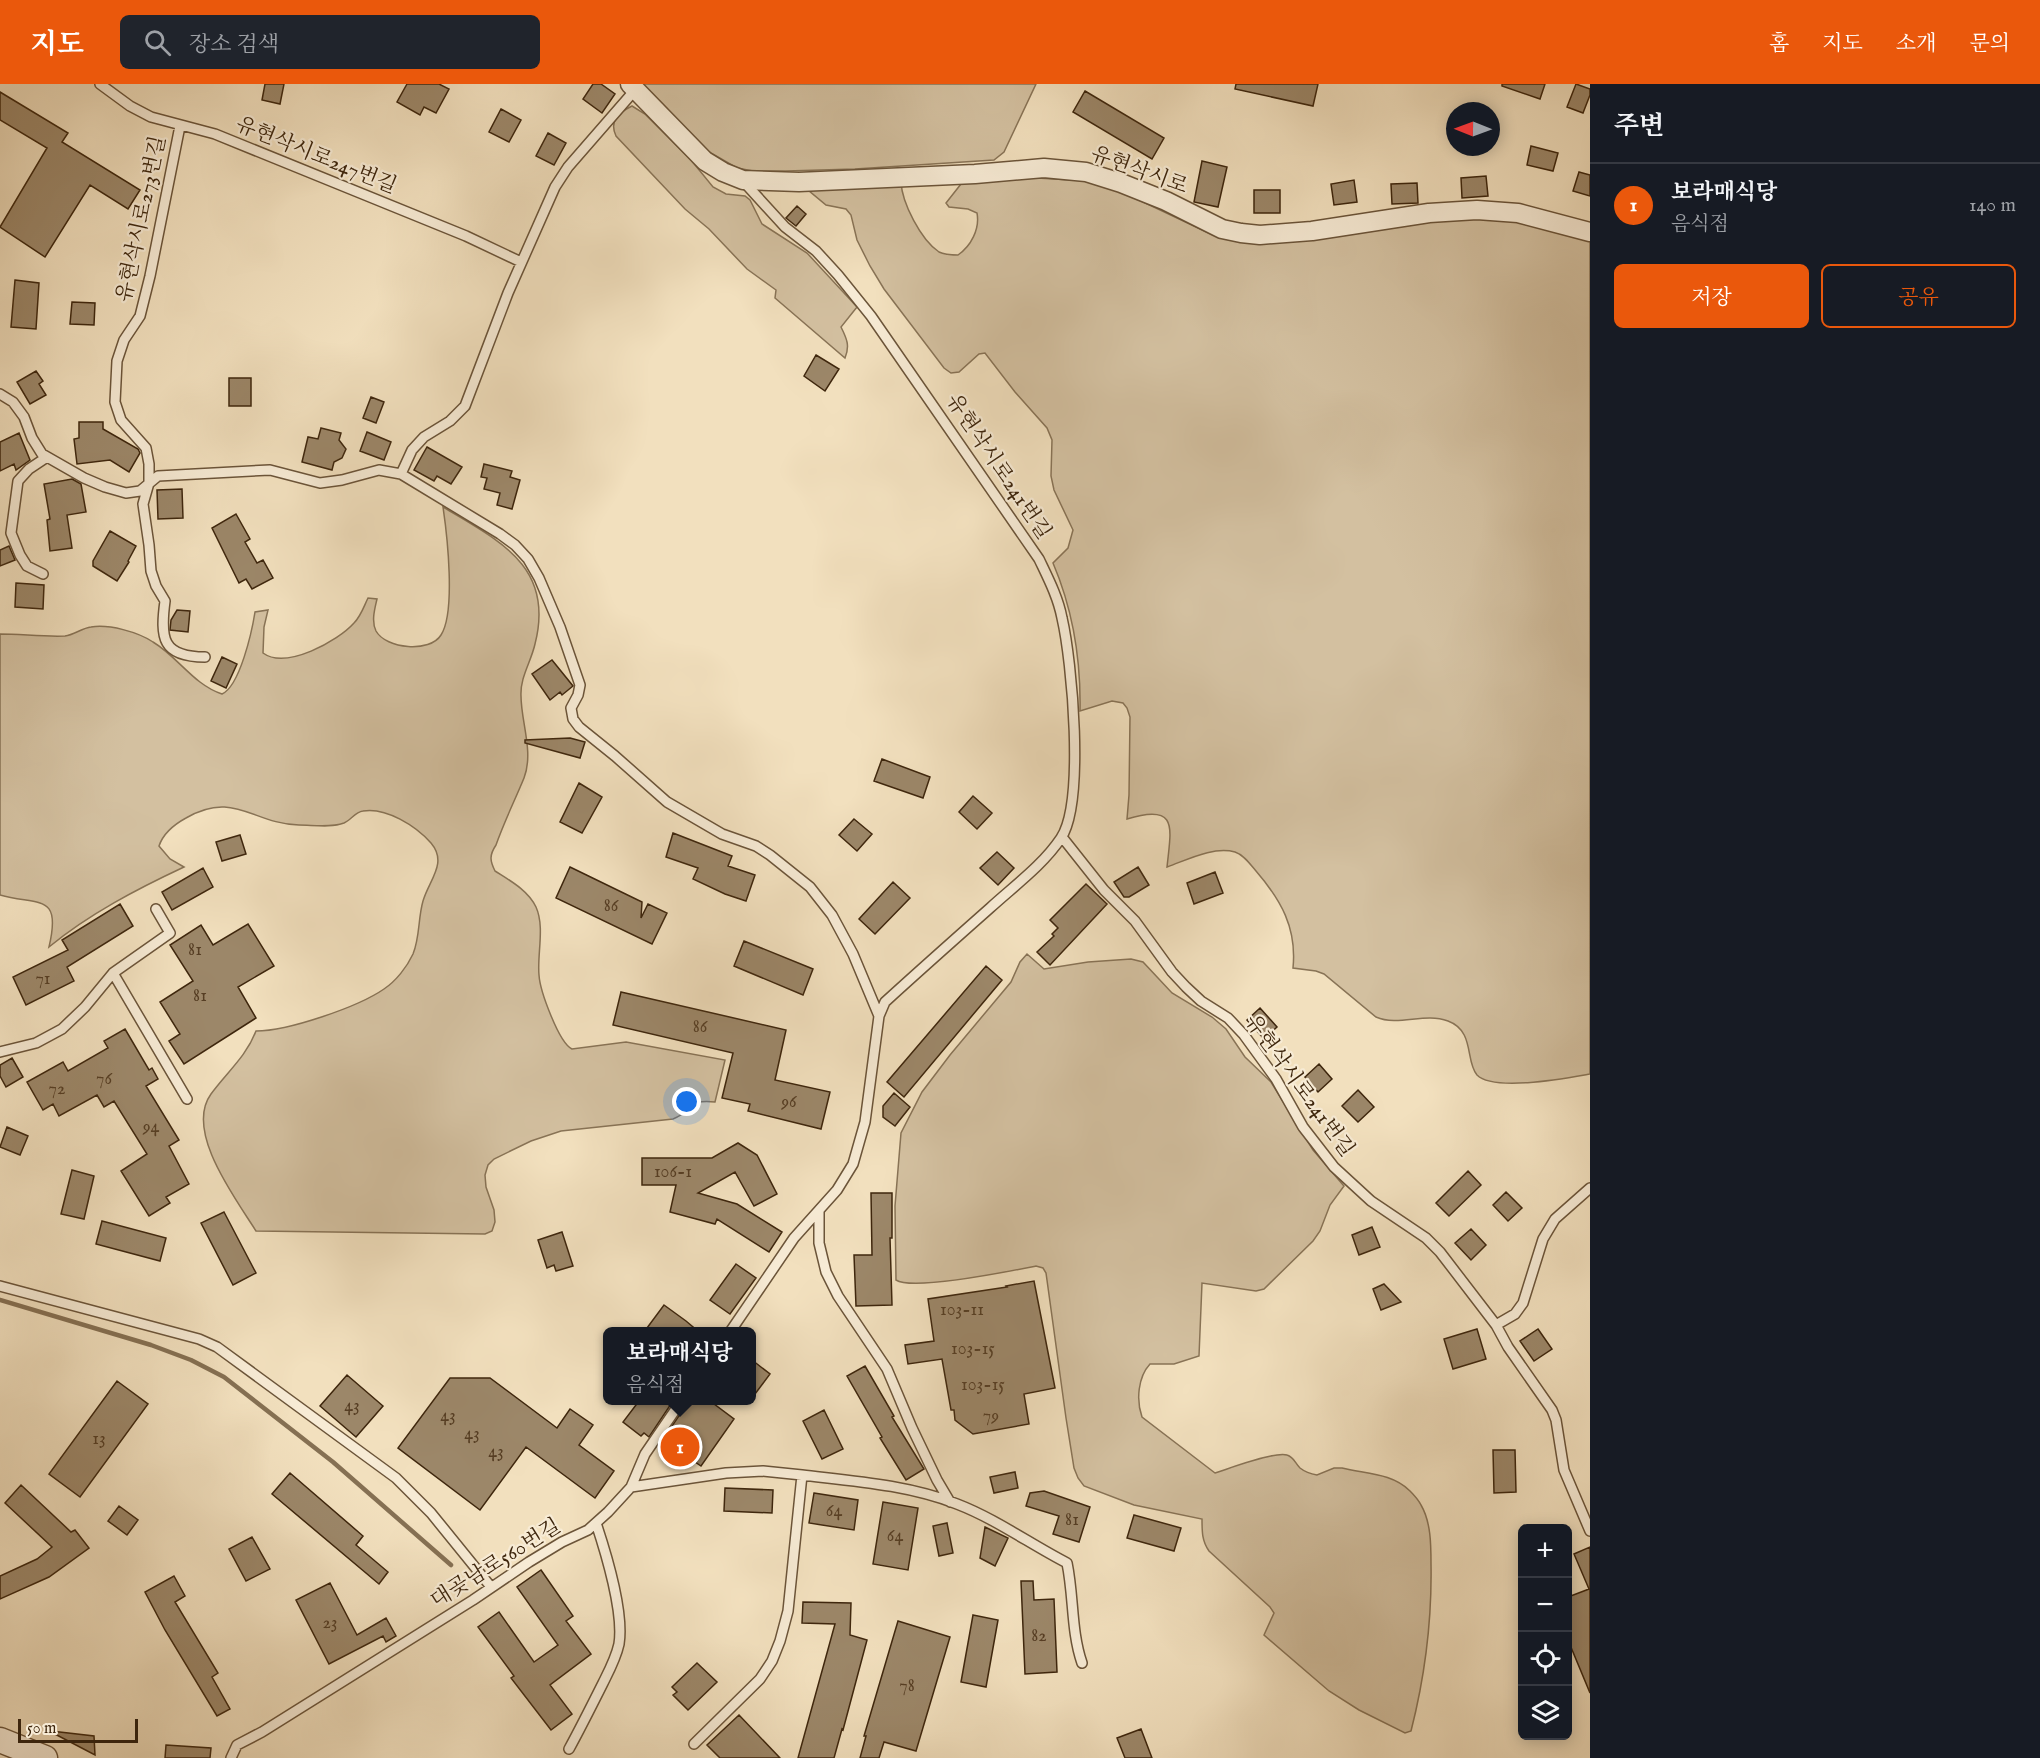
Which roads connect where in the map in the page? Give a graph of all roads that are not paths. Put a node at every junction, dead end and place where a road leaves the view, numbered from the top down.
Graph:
1 (100, 84) edge
2 (632, 87) edge
3 (180, 126) junction
4 (743, 180) junction
5 (1590, 232) edge
6 (521, 262) junction
7 (0, 394) edge
8 (47, 457) junction
9 (401, 474) junction
10 (149, 483) junction
11 (43, 574) dead end
12 (205, 657) dead end
13 (1062, 837) junction
14 (156, 909) dead end
15 (113, 973) junction
16 (879, 1016) junction
17 (0, 1052) edge
18 (187, 1099) dead end
19 (1590, 1188) edge
20 (819, 1212) junction
21 (0, 1286) edge
22 (1496, 1325) junction
23 (733, 1327) edge
24 (679, 1405) edge
25 (802, 1475) junction
26 (631, 1487) junction
27 (950, 1502) junction
28 (596, 1523) junction
29 (1590, 1531) edge
30 (491, 1587) junction
31 (1082, 1663) dead end
32 (0, 1740) edge
33 (694, 1744) dead end
34 (569, 1749) dead end
35 (35, 1756) edge
36 (231, 1758) edge

1 - 3 lane, 유현삭시로247번길
2 - 4 street, 유현삭시로
2 - 6 lane
3 - 6 lane, 유현삭시로247번길
3 - 10 lane, 유현삭시로273번길
4 - 5 street, 유현삭시로
4 - 13 lane, 유현삭시로241번길
6 - 9 lane
7 - 8 lane
8 - 10 lane
8 - 11 lane
9 - 10 lane
9 - 16 lane
10 - 12 lane, 유현삭시로273번길
13 - 16 lane, 유현삭시로241번길
13 - 22 lane, 유현삭시로241번길
14 - 15 lane
15 - 17 lane
15 - 18 lane
16 - 20 lane, 유현삭시로241번길
19 - 22 lane
20 - 23 lane, 유현삭시로241번길
20 - 27 lane
21 - 30 lane
22 - 29 lane, 유현삭시로241번길
24 - 26 lane
25 - 26 lane
25 - 27 lane
25 - 33 lane
26 - 28 lane, 대곶남로560번길
27 - 31 lane
28 - 30 lane, 대곶남로560번길
28 - 34 lane
30 - 36 lane, 대곶남로560번길
32 - 35 street

